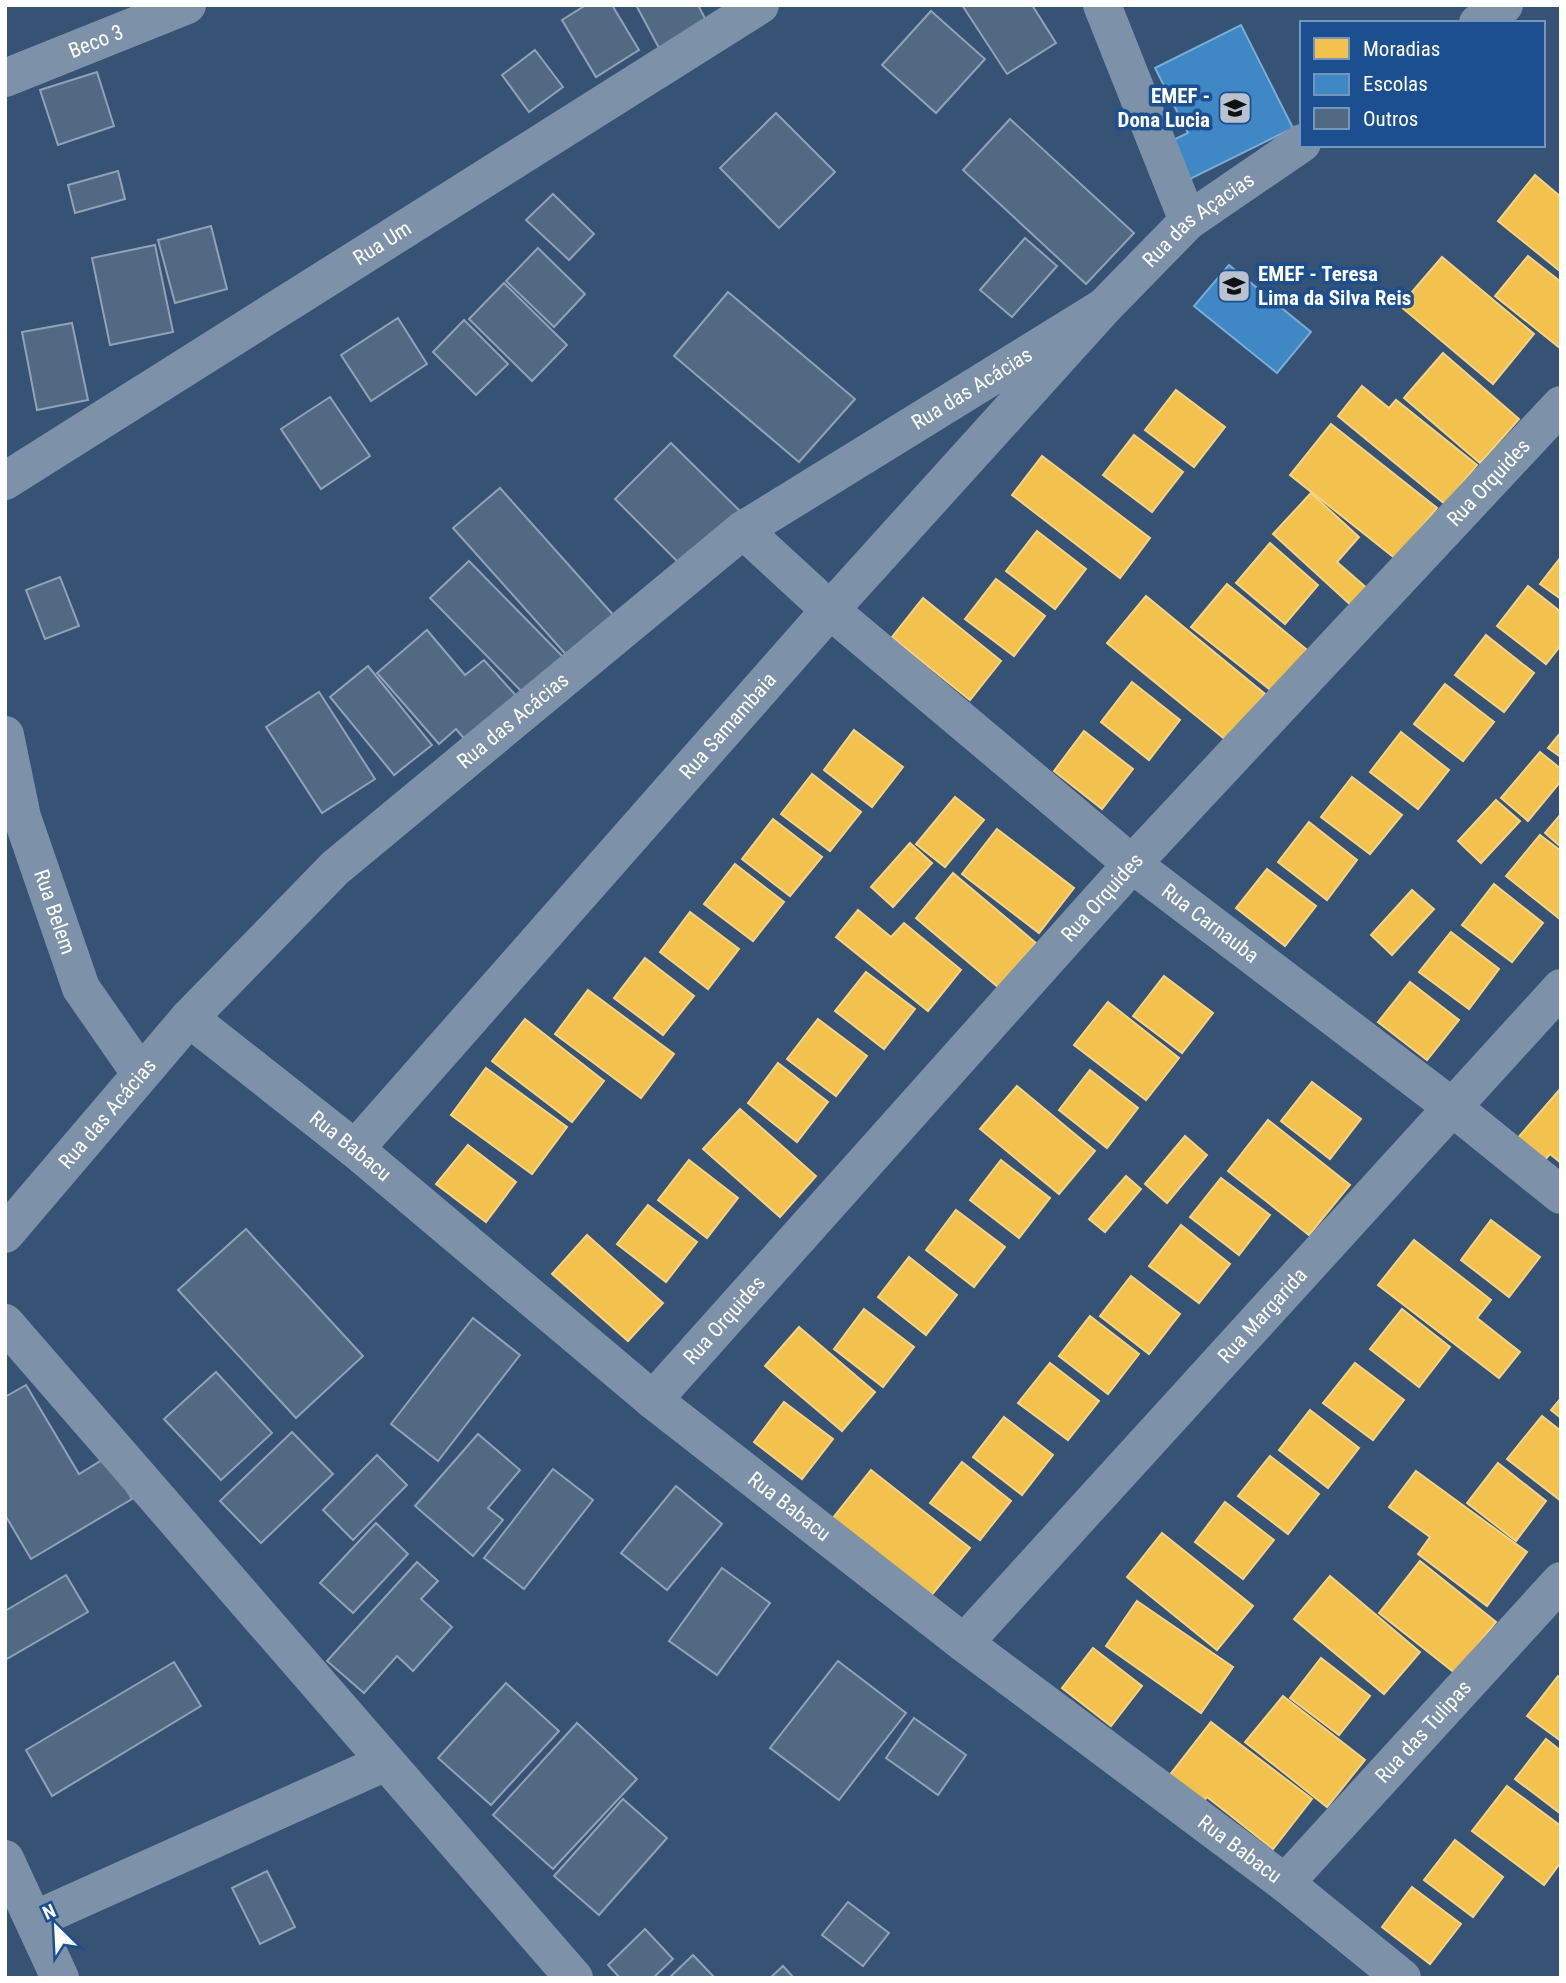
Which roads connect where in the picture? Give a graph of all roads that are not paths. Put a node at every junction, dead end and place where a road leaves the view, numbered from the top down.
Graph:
1 (187, 5) edge
2 (760, 5) edge
3 (1102, 5) edge
4 (1504, 5) edge
5 (1481, 21) edge
6 (5, 78) edge
7 (1300, 144) edge
8 (1188, 221) junction
9 (1104, 307) junction
10 (1561, 405) edge
11 (5, 481) edge
12 (743, 530) junction
13 (830, 610) junction
14 (5, 735) edge
15 (1132, 864) junction
16 (1561, 988) edge
17 (189, 1018) junction
18 (141, 1073) junction
19 (1452, 1107) junction
20 (355, 1149) junction
21 (1561, 1195) edge
22 (5, 1234) edge
23 (5, 1324) edge
24 (653, 1400) junction
25 (1561, 1581) edge
26 (964, 1643) junction
27 (386, 1762) junction
28 (5, 1859) edge
29 (1285, 1883) junction
30 (34, 1920) junction
31 (60, 1978) edge
32 (574, 1978) edge
33 (1402, 1978) edge

1 - 6 street, Beco 3
2 - 11 street, Rua Um
3 - 8 street
4 - 5 street
7 - 8 street, Rua das Açacias
8 - 9 street, Rua das Açacias
9 - 12 street, Rua das Acácias
9 - 13 street, Rua Samambaia
10 - 15 street, Rua Orquides
12 - 13 street, Rua Carnauba
12 - 17 street, Rua das Acácias
13 - 15 street, Rua Carnauba
13 - 20 street, Rua Samambaia
14 - 18 street, Rua Belem
15 - 19 street, Rua Carnauba
15 - 24 street, Rua Orquides
16 - 19 street, Rua Margarida
17 - 18 street, Rua das Acácias
17 - 20 street, Rua Babacu
18 - 22 street, Rua das Acácias
19 - 21 street, Rua Carnauba
19 - 26 street, Rua Margarida
20 - 24 street, Rua Babacu
23 - 27 street
24 - 26 street, Rua Babacu
25 - 29 street, Rua das Tulipas
26 - 29 street, Rua Babacu
27 - 30 street
27 - 32 street
28 - 30 street
29 - 33 street, Rua Babacu
30 - 31 street

